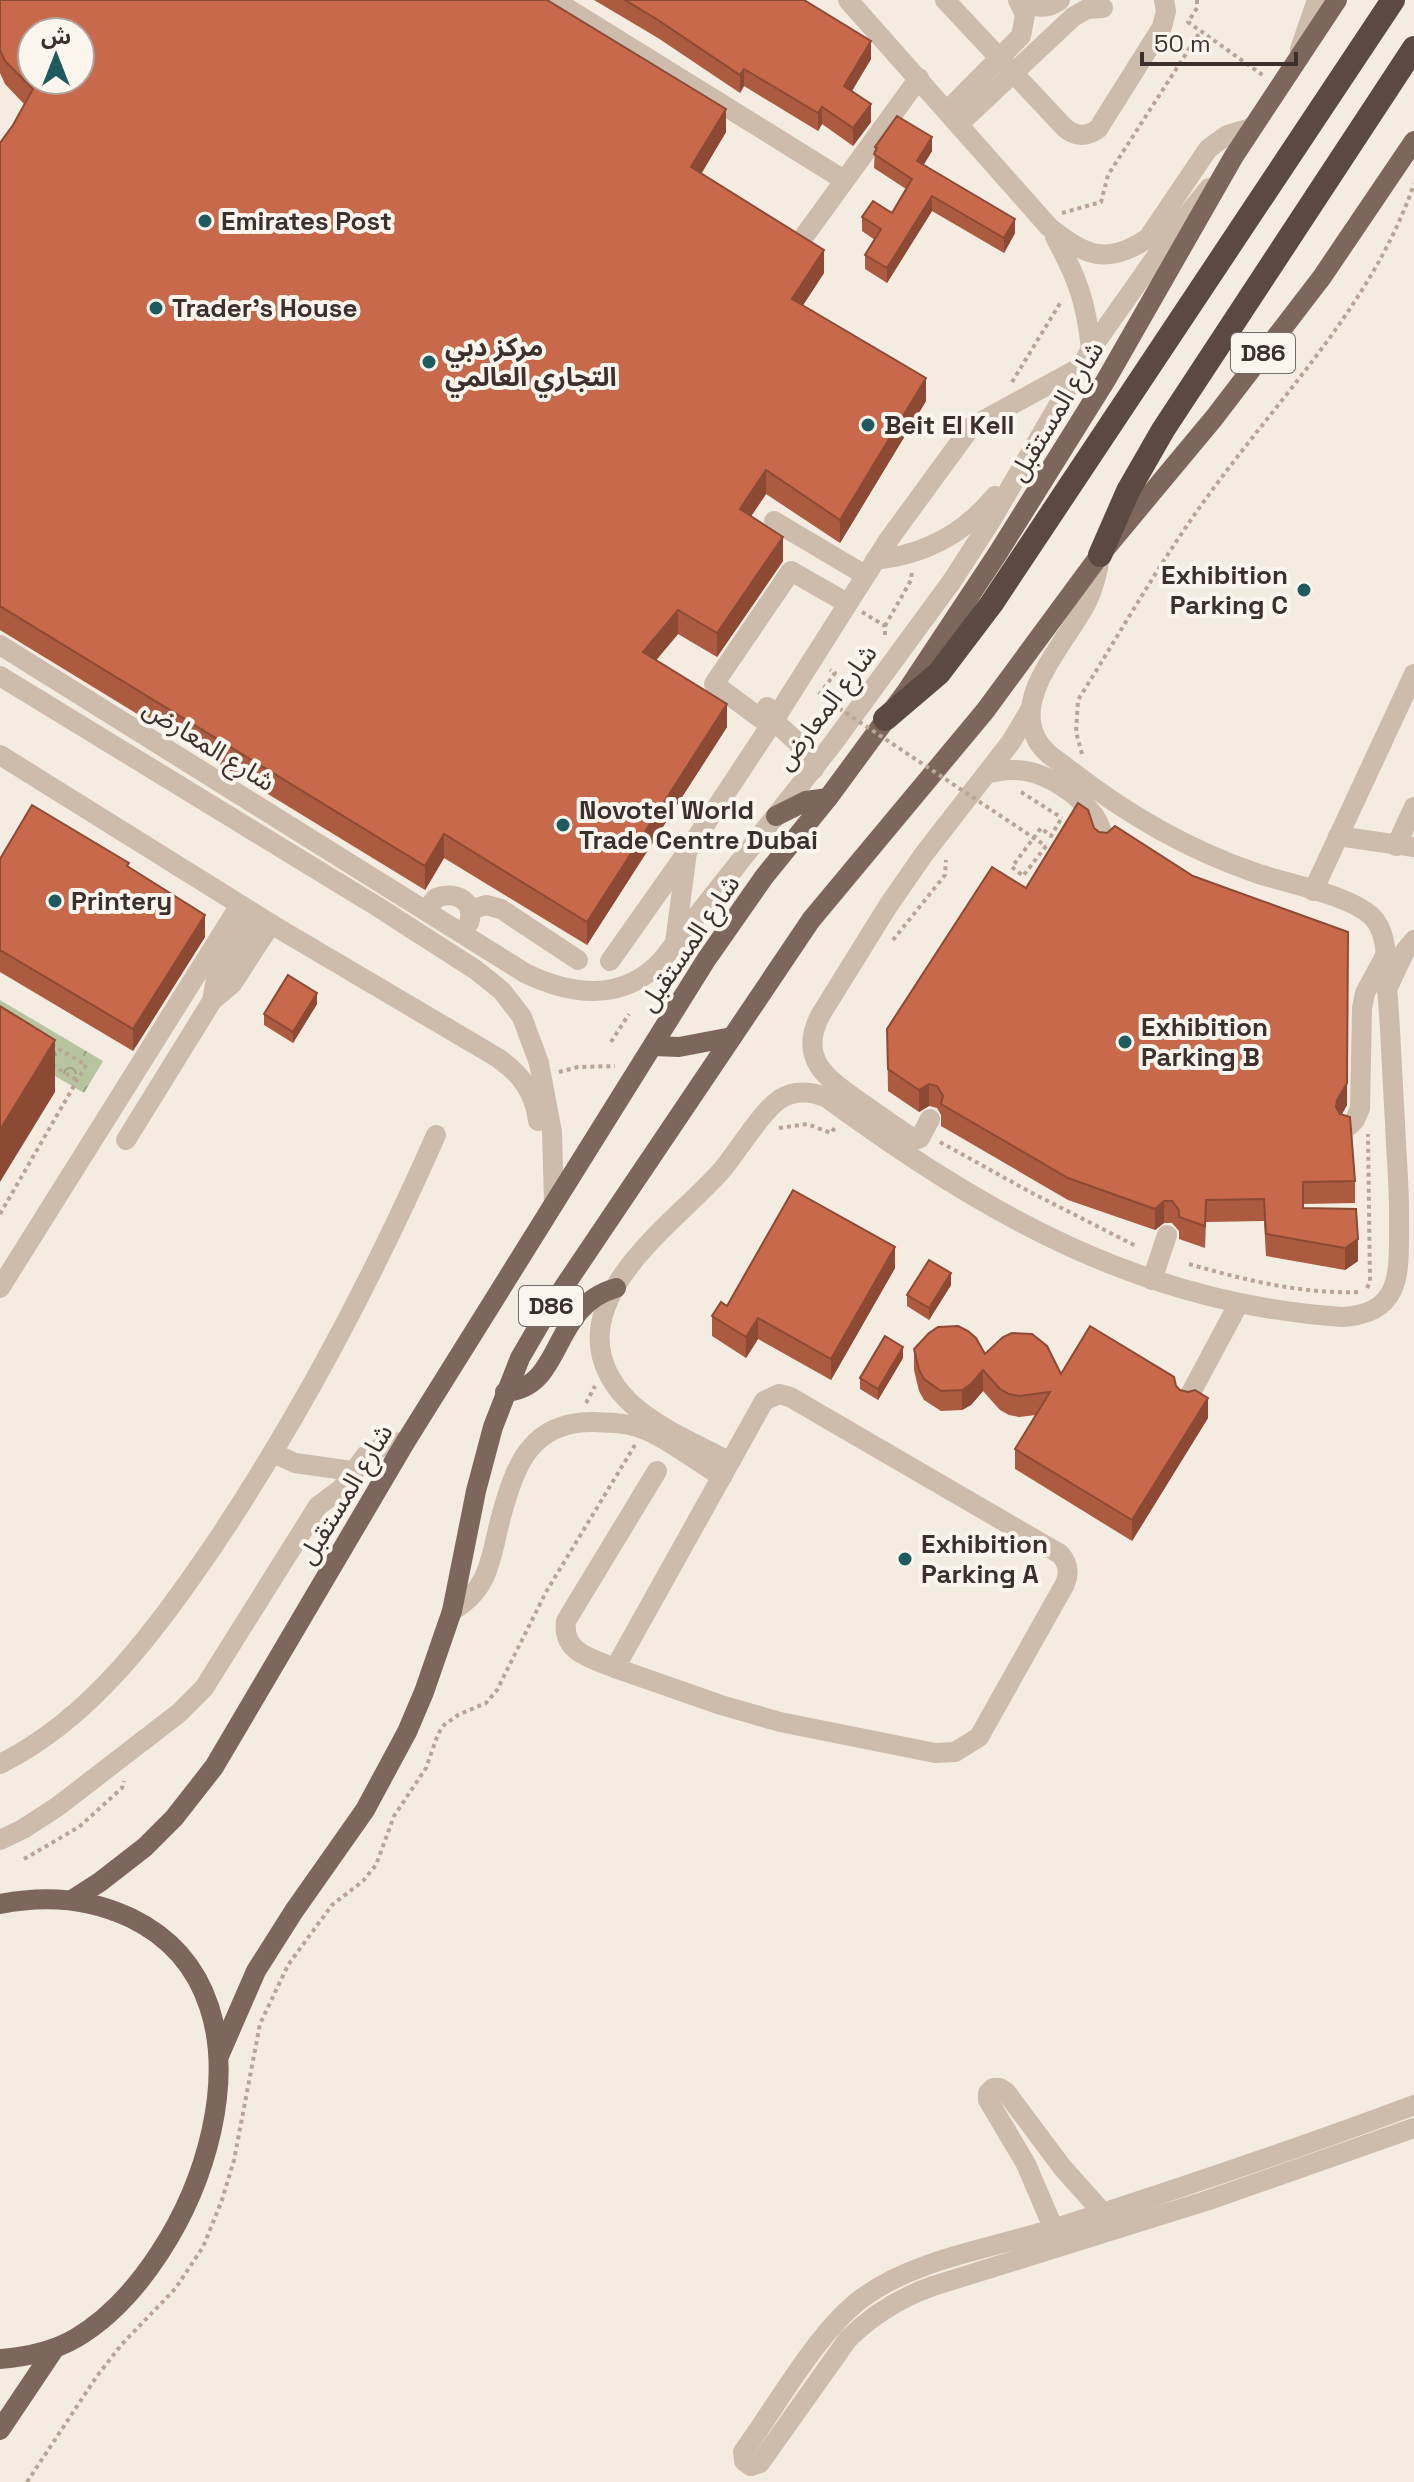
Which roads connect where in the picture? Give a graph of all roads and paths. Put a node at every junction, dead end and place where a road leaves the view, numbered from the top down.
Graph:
1 (554, 0) edge
2 (848, 0) edge
3 (945, 0) edge
4 (1020, 0) edge
5 (1060, 0) edge
6 (1164, 0) edge
7 (1197, 0) edge
8 (1317, 0) edge
9 (1337, 0) edge
10 (1393, 0) edge
11 (1103, 8) dead end
12 (1200, 32) junction
13 (1414, 48) edge
14 (1007, 65) junction
15 (1294, 65) junction
16 (919, 78) junction
17 (1279, 87) junction
18 (953, 117) junction
19 (1251, 128) junction
20 (1414, 141) edge
21 (1234, 156) junction
22 (844, 180) junction
23 (1414, 184) edge
24 (1049, 227) junction
25 (805, 235) edge
26 (1066, 293) dead end
27 (1091, 349) junction
28 (1079, 368) junction
29 (992, 414) junction
30 (1028, 456) junction
31 (774, 521) dead end
32 (915, 552) junction
33 (1100, 555) junction
34 (870, 567) junction
35 (847, 603) junction
36 (885, 626) junction
37 (886, 642) dead end
38 (0, 645) edge
39 (1414, 674) edge
40 (0, 676) edge
41 (819, 695) dead end
42 (848, 704) dead end
43 (1030, 710) junction
44 (840, 717) dead end
45 (776, 718) junction
46 (885, 719) junction
47 (0, 755) edge
48 (814, 769) junction
49 (986, 774) junction
50 (1080, 789) junction
51 (828, 798) junction
52 (1414, 807) edge
53 (776, 816) junction
54 (1338, 836) junction
55 (1104, 842) edge
56 (1405, 846) edge
57 (687, 852) junction
58 (1313, 891) junction
59 (426, 910) junction
60 (470, 910) junction
61 (256, 915) junction
62 (463, 934) junction
63 (1414, 940) edge
64 (675, 943) junction
65 (1385, 956) junction
66 (578, 960) dead end
67 (610, 961) dead end
68 (1387, 989) junction
69 (629, 1014) dead end
70 (732, 1037) junction
71 (611, 1042) dead end
72 (49, 1043) edge
73 (653, 1046) junction
74 (52, 1065) edge
75 (615, 1066) dead end
76 (542, 1078) junction
77 (77, 1080) junction
78 (1394, 1119) edge
79 (927, 1126) joint
80 (1349, 1126) edge
81 (436, 1135) dead end
82 (126, 1140) dead end
83 (554, 1203) junction
84 (1399, 1211) junction
85 (0, 1214) edge
86 (542, 1224) junction
87 (1167, 1235) dead end
88 (1138, 1247) dead end
89 (1189, 1264) dead end
90 (1152, 1280) junction
91 (1414, 1283) edge
92 (0, 1288) edge
93 (616, 1288) junction
94 (1239, 1303) junction
95 (505, 1392) junction
96 (1187, 1400) edge
97 (644, 1430) junction
98 (406, 1441) junction
99 (273, 1453) junction
100 (726, 1470) junction
101 (352, 1471) junction
102 (657, 1471) dead end
103 (452, 1611) junction
104 (615, 1668) junction
105 (112, 1763) junction
106 (0, 1764) edge
107 (0, 1840) edge
108 (24, 1859) dead end
109 (72, 1900) junction
110 (0, 1904) edge
111 (219, 2056) junction
112 (1414, 2105) edge
113 (1414, 2128) edge
114 (1110, 2221) junction
115 (1057, 2238) junction
116 (55, 2348) junction
117 (0, 2359) edge
118 (0, 2430) edge
119 (27, 2482) edge

1 - 22 street
2 - 16 street
3 - 14 street
4 - 5 street
4 - 14 street
6 - 14 street
7 - 12 path
8 - 15 street
9 - 15 main road, شارع المستقبل
10 - 46 highway
11 - 14 street
12 - 17 path
12 - 24 path
13 - 33 highway
14 - 18 street
15 - 17 main road, شارع المستقبل
16 - 18 street
16 - 22 street
17 - 19 main road, شارع المستقبل
18 - 24 street
19 - 21 main road, شارع المستقبل
19 - 24 street
20 - 33 main road, D86
21 - 27 street, شارع المعارض
21 - 46 main road, شارع المستقبل
22 - 25 street
23 - 50 path
24 - 27 street
26 - 29 path
27 - 28 street, شارع المعارض
28 - 29 street
28 - 30 street, شارع المعارض
29 - 34 street
30 - 32 street
30 - 48 street, شارع المعارض
31 - 34 street
32 - 34 street
32 - 36 path
33 - 43 street
33 - 70 main road, D86
34 - 35 street
35 - 36 path
35 - 45 street
35 - 45 street
36 - 37 path
38 - 59 street, شارع المعارض
39 - 54 street
40 - 76 street, شارع المعارض
41 - 50 path, bridge
42 - 44 path
43 - 49 street
43 - 50 street
45 - 48 street
45 - 57 street
46 - 51 main road, شارع المستقبل
47 - 61 street
48 - 53 street, شارع المعارض
49 - 50 street
49 - 79 street
50 - 55 street
50 - 58 street
51 - 53 main road
51 - 73 main road, شارع المستقبل
52 - 56 street
53 - 64 street, شارع المعارض
54 - 56 street
54 - 58 street
57 - 64 street
57 - 67 street
58 - 65 street
59 - 60 street
59 - 62 street, شارع المعارض
60 - 62 street
60 - 66 street
61 - 82 street
61 - 86 street
61 - 92 street
62 - 64 street, شارع المعارض
63 - 68 street
65 - 68 street
65 - 80 street
68 - 78 street
69 - 71 path
70 - 73 main road
70 - 95 main road, D86
72 - 77 path
73 - 83 main road, شارع المستقبل
74 - 77 path
75 - 76 path
76 - 83 street, شارع المعارض
77 - 85 path
78 - 84 street
78 - 89 path
79 - 88 path
81 - 99 street
83 - 86 main road, شارع المستقبل
84 - 91 street
84 - 94 street
86 - 98 main road, شارع المستقبل / D86
87 - 90 street
90 - 93 street
90 - 94 street
93 - 95 main road
93 - 100 street
94 - 96 street
95 - 103 main road, D86
97 - 100 street
97 - 103 street
97 - 119 path
98 - 101 street
98 - 109 main road, شارع المستقبل / D86
99 - 101 street
99 - 106 street
100 - 104 street
100 - 104 street
101 - 105 street
102 - 104 street
103 - 111 main road, D86
105 - 107 street
105 - 108 path
109 - 110 main road
109 - 111 main road
111 - 116 main road
112 - 114 street
113 - 114 street
114 - 115 street
114 - 115 street
115 - 115 street
116 - 117 main road
116 - 118 main road

